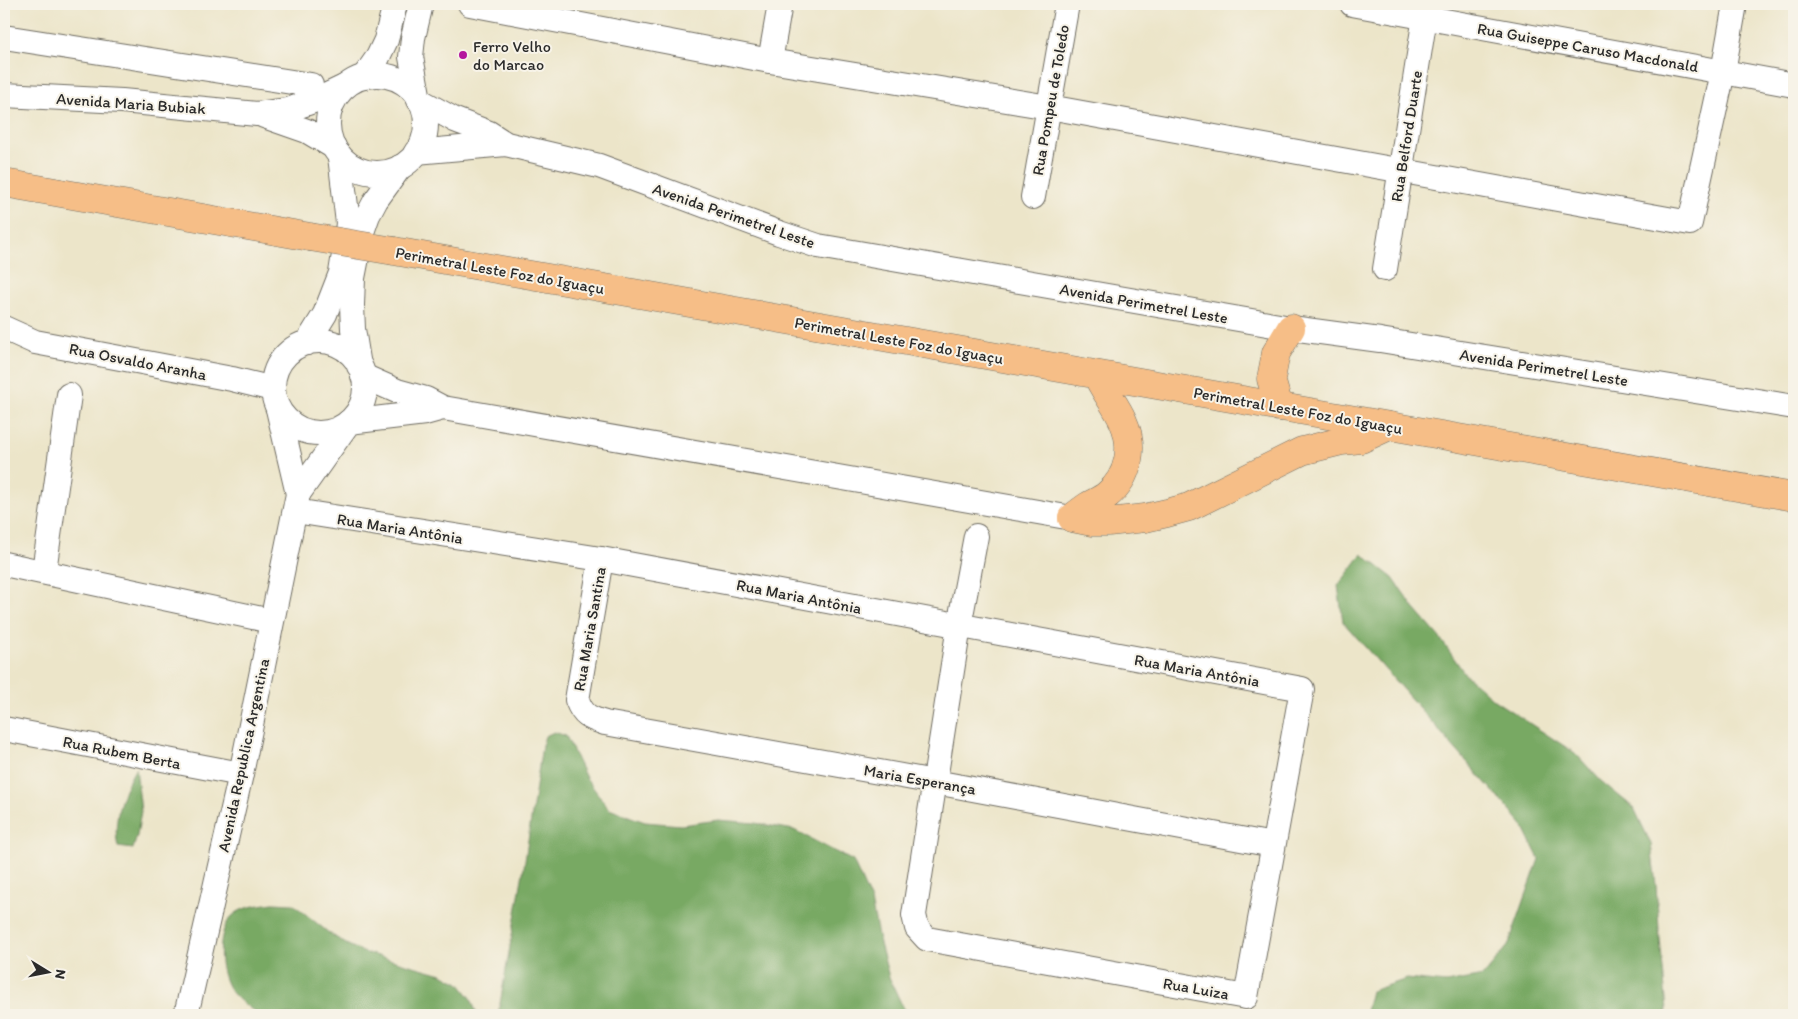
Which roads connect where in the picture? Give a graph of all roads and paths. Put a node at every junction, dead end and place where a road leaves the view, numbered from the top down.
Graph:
1 (395, 4) edge
2 (421, 4) edge
3 (470, 4) edge
4 (780, 4) edge
5 (1067, 4) edge
6 (1352, 4) edge
7 (1735, 4) edge
8 (1426, 11) edge
9 (4, 37) edge
10 (770, 62) junction
11 (1723, 72) junction
12 (354, 82) junction
13 (310, 85) dead end
14 (1794, 85) edge
15 (4, 95) edge
16 (419, 100) junction
17 (1049, 107) junction
18 (257, 114) junction
19 (506, 144) junction
20 (337, 152) junction
21 (408, 159) junction
22 (1401, 171) junction
23 (4, 183) edge
24 (1033, 197) dead end
25 (1385, 269) dead end
26 (4, 328) edge
27 (1291, 328) junction
28 (307, 343) junction
29 (361, 371) junction
30 (1097, 374) junction
31 (69, 395) dead end
32 (276, 399) junction
33 (1280, 407) junction
34 (1794, 407) edge
35 (443, 408) junction
36 (349, 422) junction
37 (1390, 426) junction
38 (1794, 497) edge
39 (296, 503) junction
40 (1072, 518) junction
41 (976, 536) dead end
42 (601, 559) junction
43 (4, 564) edge
44 (44, 571) junction
45 (271, 621) junction
46 (960, 626) junction
47 (1302, 689) joint
48 (577, 700) joint
49 (4, 730) edge
50 (241, 774) junction
51 (935, 782) junction
52 (1273, 845) junction
53 (186, 1015) edge

1 - 12 street
2 - 16 street
3 - 10 street
4 - 10 street
5 - 17 street, Rua Pompeu de Toledo
6 - 8 street, Rua Guiseppe Caruso Macdonald
7 - 11 street
8 - 11 street, Rua Guiseppe Caruso Macdonald
8 - 22 street, Rua Belford Duarte
9 - 13 street
10 - 17 street
11 - 14 street, Rua Guiseppe Caruso Macdonald
11 - 22 street
12 - 16 street
12 - 18 street, Avenida Maria Bubiak
12 - 20 street
15 - 18 street, Avenida Maria Bubiak
16 - 19 street, Avenida Perimetrel Leste
16 - 21 street
17 - 22 street
17 - 24 street, Rua Pompeu de Toledo
18 - 20 street, Avenida Maria Bubiak
19 - 21 street, Avenida Perimetrel Leste
19 - 27 street, Avenida Perimetrel Leste
20 - 21 street
20 - 28 street
21 - 29 street
22 - 25 street, Rua Belford Duarte
23 - 30 highway, Perimetral Leste Foz do Iguaçu, bridge
26 - 32 street, Rua Osvaldo Aranha
27 - 33 highway
27 - 34 street, Avenida Perimetrel Leste
28 - 29 street
28 - 32 street
29 - 35 street
29 - 36 street
30 - 33 highway, Perimetral Leste Foz do Iguaçu
30 - 40 highway
31 - 44 street
32 - 36 street
32 - 39 street, Avenida Republica Argentina
33 - 37 highway, Perimetral Leste Foz do Iguaçu
35 - 36 street
35 - 40 street
36 - 39 street, Avenida Republica Argentina
37 - 38 highway, Perimetral Leste Foz do Iguaçu
37 - 40 highway
39 - 42 street, Rua Maria Antônia
39 - 45 street, Avenida Republica Argentina
41 - 46 street
42 - 46 street, Rua Maria Antônia
42 - 48 street, Rua Maria Santina
43 - 44 street
44 - 45 street
45 - 50 street, Avenida Republica Argentina
46 - 47 street, Rua Maria Antônia
46 - 51 street
47 - 52 street, Rua Luiza
48 - 51 street, Maria Esperança
49 - 50 street, Rua Rubem Berta
50 - 53 street, Avenida Republica Argentina
51 - 52 street, Maria Esperança
51 - 52 street, Rua Luiza

